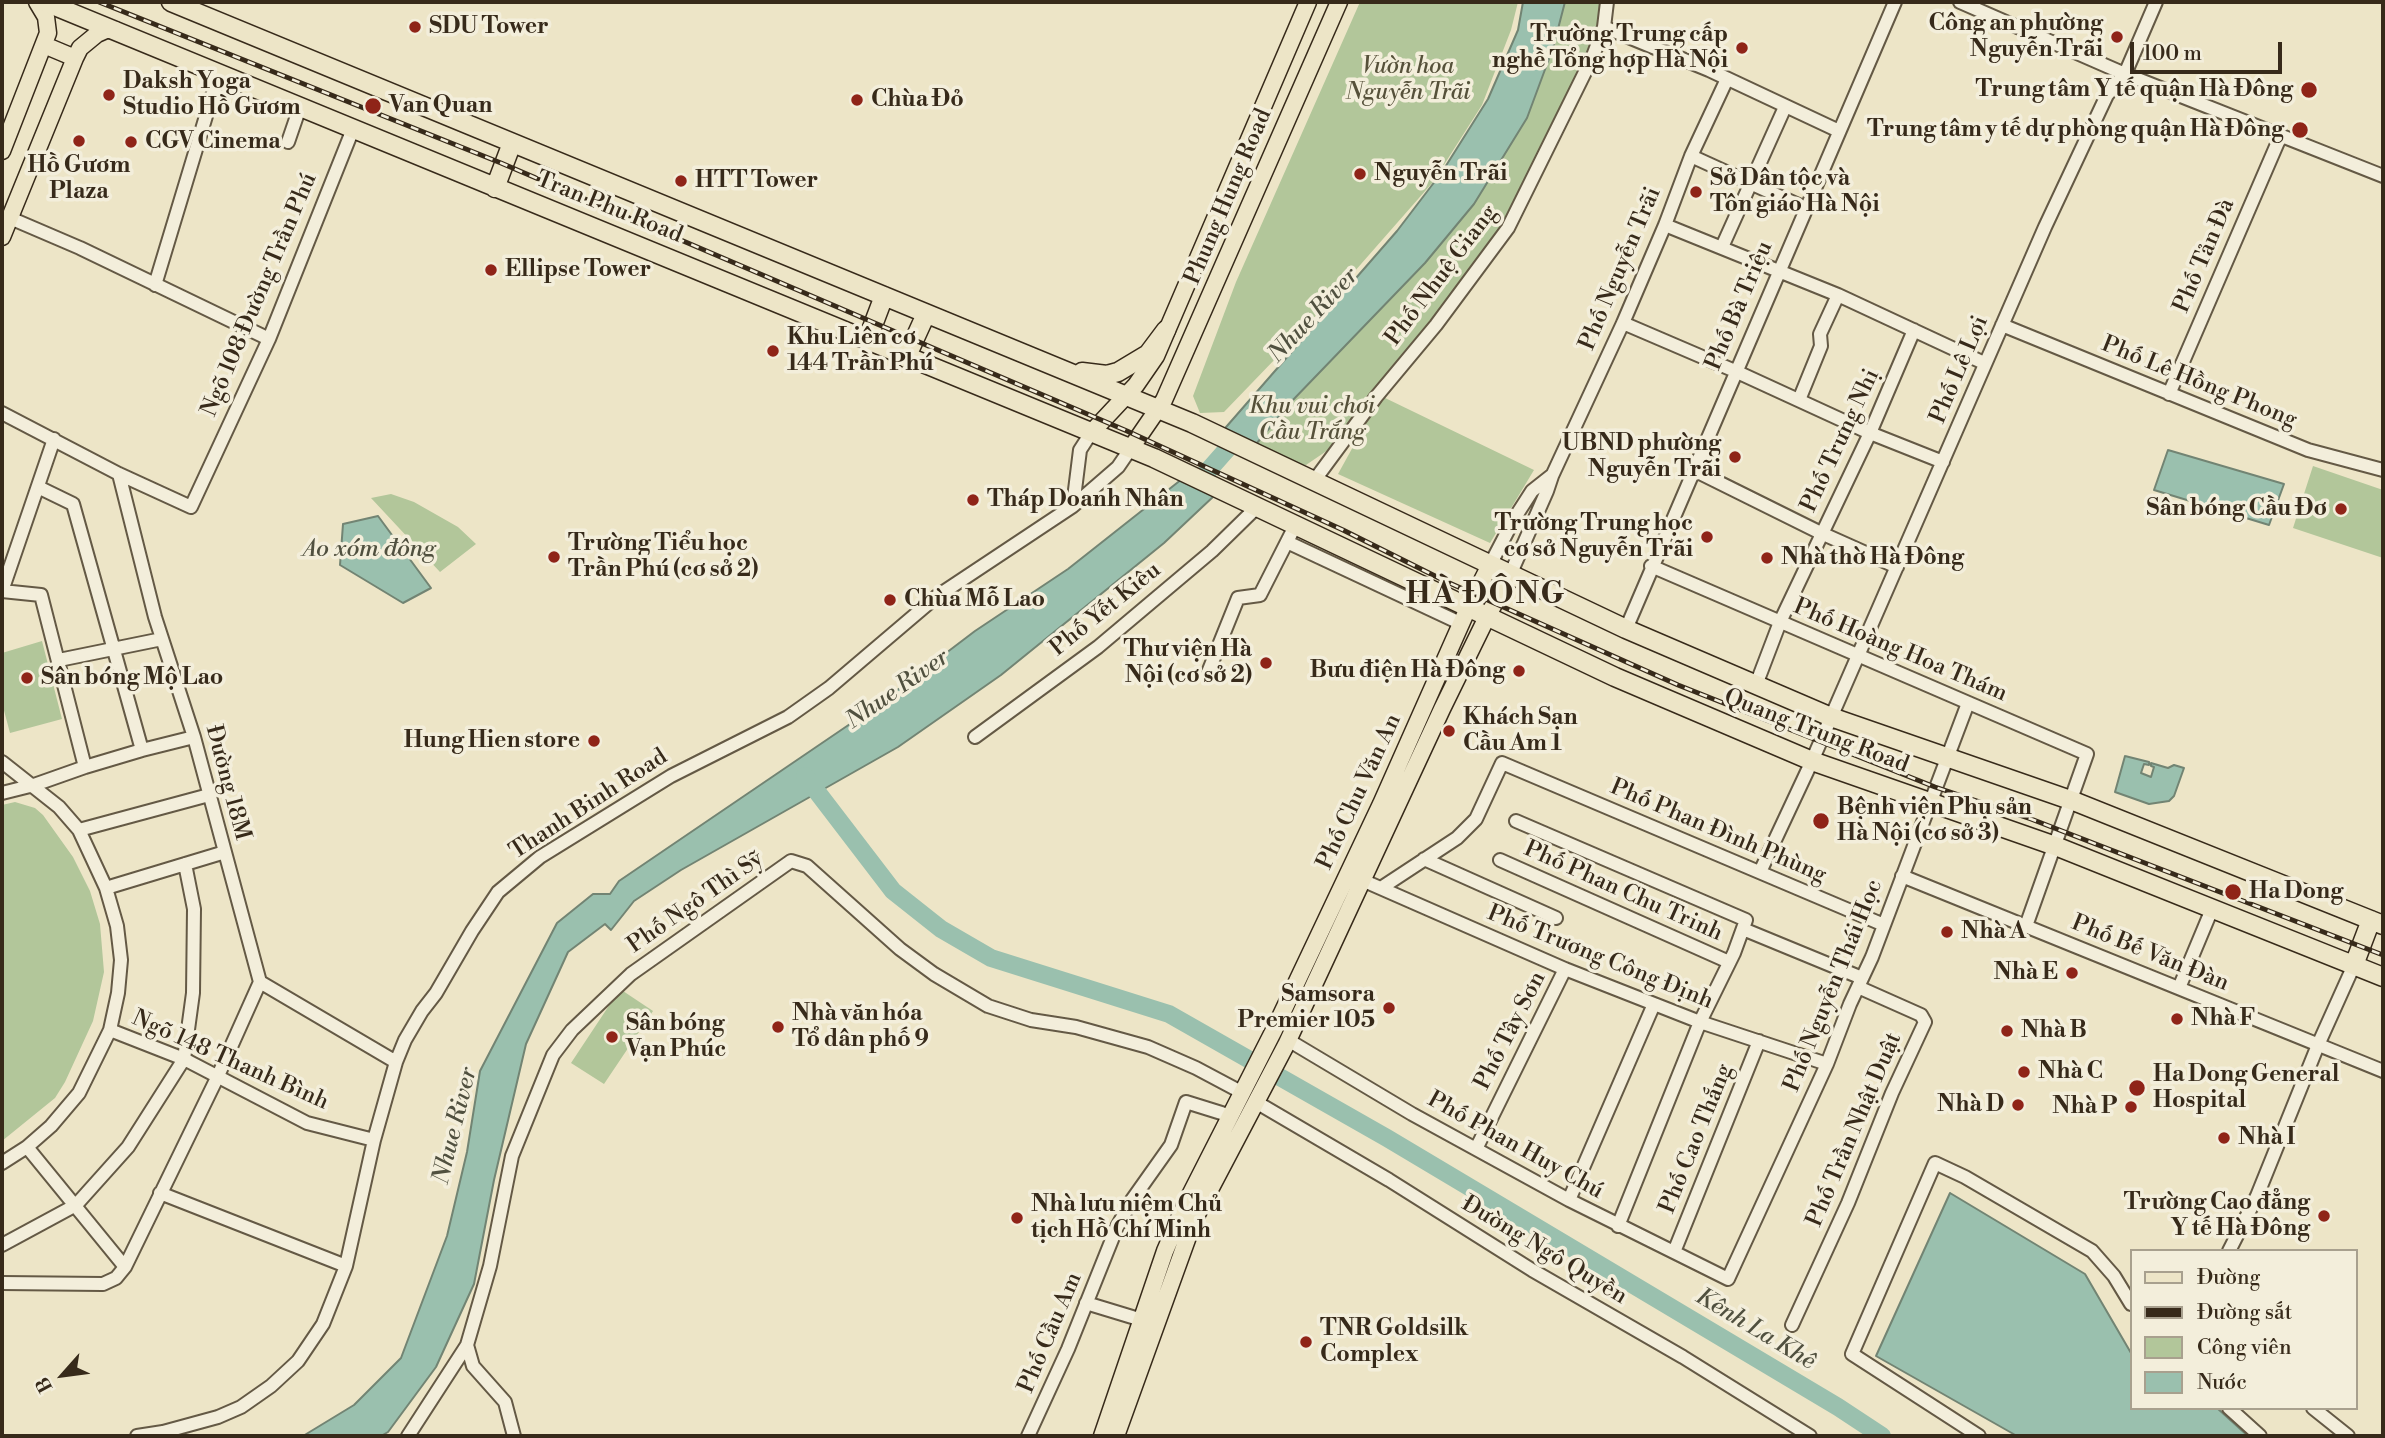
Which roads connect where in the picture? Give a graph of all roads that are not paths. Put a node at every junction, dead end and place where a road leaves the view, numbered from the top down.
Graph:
1 (37, 2) edge
2 (45, 2) edge
3 (171, 2) edge
4 (1308, 2) edge
5 (1339, 2) edge
6 (1607, 2) edge
7 (1895, 2) edge
8 (1960, 2) edge
9 (2156, 2) edge
10 (1604, 27) junction
11 (115, 30) junction
12 (44, 45) junction
13 (75, 58) junction
14 (219, 73) junction
15 (2125, 74) junction
16 (1276, 76) junction
17 (1727, 79) junction
18 (1300, 88) junction
19 (300, 107) junction
20 (1785, 107) junction
21 (353, 129) junction
22 (1839, 131) junction
23 (2281, 135) junction
24 (288, 142) dead end
25 (512, 143) junction
26 (2, 151) edge
27 (1692, 156) junction
28 (2383, 176) edge
29 (1752, 185) junction
30 (495, 188) junction
31 (1805, 208) junction
32 (10, 218) junction
33 (1665, 225) junction
34 (2, 237) edge
35 (1722, 247) junction
36 (1779, 271) junction
37 (155, 285) junction
38 (1838, 295) junction
39 (884, 296) junction
40 (926, 314) junction
41 (1623, 323) junction
42 (2002, 325) junction
43 (1166, 330) junction
44 (1914, 330) junction
45 (269, 339) junction
46 (867, 341) junction
47 (906, 358) junction
48 (1984, 363) junction
49 (1735, 371) junction
50 (1068, 372) junction
51 (2169, 394) junction
52 (1126, 396) junction
53 (1799, 400) junction
54 (1157, 409) junction
55 (2, 413) edge
56 (1091, 433) junction
57 (1870, 433) junction
58 (54, 439) junction
59 (1131, 449) junction
60 (1943, 462) junction
61 (1277, 464) joint
62 (2383, 468) edge
63 (1693, 470) junction
64 (119, 474) junction
65 (1552, 476) junction
66 (1314, 481) junction
67 (38, 487) junction
68 (1251, 504) junction
69 (1073, 506) junction
70 (1821, 533) junction
71 (1291, 534) junction
72 (1493, 560) junction
73 (1651, 566) junction
74 (1897, 567) junction
75 (1512, 569) junction
76 (2, 591) edge
77 (1465, 616) junction
78 (1780, 622) junction
79 (1483, 625) junction
80 (1626, 629) junction
81 (162, 639) junction
82 (115, 649) junction
83 (1858, 656) junction
84 (59, 660) junction
85 (1208, 675) dead end
86 (1756, 685) junction
87 (1968, 703) junction
88 (1831, 717) junction
89 (194, 737) junction
90 (975, 737) dead end
91 (142, 750) junction
92 (1947, 757) junction
93 (1812, 761) junction
94 (2, 762) edge
95 (85, 766) junction
96 (34, 785) junction
97 (2, 793) edge
98 (209, 795) junction
99 (2071, 800) junction
100 (1931, 803) junction
101 (1388, 808) junction
102 (1516, 821) dead end
103 (79, 831) junction
104 (2053, 845) junction
105 (225, 852) junction
106 (1424, 859) junction
107 (1500, 860) dead end
108 (185, 864) junction
109 (1759, 872) junction
110 (1902, 876) junction
111 (1362, 880) junction
112 (106, 888) junction
113 (1381, 888) junction
114 (2212, 909) junction
115 (1556, 919) dead end
116 (2377, 923) edge
117 (1884, 925) junction
118 (2026, 926) junction
119 (1742, 929) junction
120 (1730, 962) junction
121 (2354, 965) junction
122 (1565, 969) junction
123 (1300, 972) junction
124 (2383, 977) edge
125 (1317, 981) junction
126 (260, 982) junction
127 (1860, 983) junction
128 (2179, 988) junction
129 (1654, 1004) junction
130 (1700, 1022) junction
131 (110, 1030) junction
132 (1279, 1038) junction
133 (1759, 1041) junction
134 (2318, 1045) junction
135 (184, 1059) junction
136 (396, 1062) junction
137 (1827, 1064) junction
138 (2383, 1071) edge
139 (217, 1078) junction
140 (1251, 1095) junction
141 (1231, 1116) junction
142 (374, 1140) junction
143 (27, 1147) junction
144 (1476, 1149) junction
145 (2, 1163) edge
146 (1204, 1184) junction
147 (160, 1193) junction
148 (1569, 1200) junction
149 (76, 1205) junction
150 (1618, 1226) junction
151 (2, 1245) edge
152 (2230, 1249) edge
153 (1674, 1252) junction
154 (346, 1266) junction
155 (125, 1267) junction
156 (1728, 1279) joint
157 (2, 1283) edge
158 (2130, 1302) edge
159 (1088, 1304) junction
160 (1135, 1317) junction
161 (1792, 1325) dead end
162 (467, 1345) junction
163 (2231, 1410) edge
164 (2316, 1410) edge
165 (1033, 1435) edge
166 (137, 1436) edge
167 (408, 1436) edge
168 (514, 1436) edge
169 (1102, 1436) edge
170 (1116, 1436) edge
171 (1810, 1436) edge
172 (1979, 1436) edge
173 (2260, 1436) edge
174 (2348, 1436) edge

1 - 12 main road
2 - 11 highway, Tran Phu Road
3 - 25 highway, Tran Phu Road
4 - 16 main road
5 - 18 main road, Phung Hung Road
6 - 10 street, Phố Nhuệ Giang
7 - 22 street, Phố Bà Triệu
8 - 15 street
9 - 15 street, Phố Lê Lợi
10 - 17 street
10 - 66 street, Phố Nhuệ Giang
11 - 13 main road
11 - 14 highway, Tran Phu Road
12 - 13 main road
12 - 26 main road
13 - 32 main road
14 - 19 highway, Tran Phu Road
14 - 37 street
15 - 23 street
15 - 42 street, Phố Lê Lợi
16 - 18 main road
16 - 43 main road
17 - 20 street
17 - 27 street, Phố Nguyễn Trãi
18 - 54 main road, Phung Hung Road
19 - 21 highway, Tran Phu Road
19 - 24 street
20 - 22 street
20 - 29 street
21 - 30 highway, Tran Phu Road
21 - 45 street, Ngõ 108 Đường Trần Phú
22 - 31 street, Phố Bà Triệu
23 - 28 street
23 - 51 street, Phố Tản Đà
25 - 30 highway
25 - 39 highway, Tran Phu Road
27 - 29 street
27 - 33 street, Phố Nguyễn Trãi
29 - 31 street
29 - 35 street
30 - 46 highway, Tran Phu Road
31 - 36 street, Phố Bà Triệu
32 - 34 main road
32 - 37 street
33 - 35 street
33 - 41 street, Phố Nguyễn Trãi
35 - 36 street
36 - 38 street
36 - 49 street, Phố Bà Triệu
37 - 45 street
38 - 44 street
38 - 53 street
39 - 40 highway, Tran Phu Road
39 - 46 highway
40 - 47 highway
40 - 50 highway, Tran Phu Road
41 - 49 street
41 - 65 street, Phố Nguyễn Trãi
42 - 48 street, Phố Lê Lợi
42 - 51 street, Phố Lê Hồng Phong
43 - 50 highway
43 - 52 main road
44 - 48 street
44 - 57 street, Phố Trưng Nhị
45 - 64 street, Ngõ 108 Đường Trần Phú
46 - 47 highway, Tran Phu Road
47 - 56 highway, Tran Phu Road
48 - 60 street, Phố Lê Lợi
49 - 53 street
49 - 63 street, Phố Bà Triệu
50 - 52 highway, Tran Phu Road
51 - 62 street, Phố Lê Hồng Phong
52 - 54 highway, Tran Phu Road
52 - 56 main road
53 - 57 street
54 - 59 main road, Phung Hung Road
54 - 61 highway, Tran Phu Road
55 - 58 street
56 - 59 highway, Tran Phu Road
56 - 69 street
57 - 60 street
57 - 70 street, Phố Trưng Nhị
58 - 64 street
58 - 67 street
59 - 68 highway, Tran Phu Road
59 - 69 street, Thanh Binh Road
60 - 74 street, Phố Lê Lợi
61 - 66 highway, Quang Trung Road
63 - 70 street
63 - 73 street, Phố Bà Triệu
64 - 81 street, Đường 18M
65 - 72 street, Phố Nguyễn Trãi
65 - 75 street, Phố Nguyễn Trãi
66 - 72 highway, Quang Trung Road
67 - 76 street
67 - 82 street
68 - 71 highway, Quang Trung Road
68 - 90 street, Phố Yết Kiêu
69 - 136 street, Thanh Binh Road
70 - 74 street
70 - 78 street, Phố Trưng Nhị
71 - 77 highway, Quang Trung Road
71 - 85 street
72 - 75 highway, Quang Trung Road
72 - 77 main road, Phố Chu Văn An
73 - 78 street, Phố Hoàng Hoa Thám
73 - 80 street, Phố Bà Triệu
74 - 83 street, Phố Lê Lợi
75 - 79 main road, Phố Chu Văn An
75 - 80 highway, Quang Trung Road
76 - 84 street
77 - 79 highway, Quang Trung Road
77 - 101 main road, Phố Chu Văn An
78 - 83 street, Phố Hoàng Hoa Thám
78 - 86 street, Phố Trưng Nhị
79 - 93 highway, Quang Trung Road
79 - 101 main road, Phố Chu Văn An
80 - 86 highway, Quang Trung Road
81 - 82 street
81 - 89 street, Đường 18M
82 - 84 street
82 - 91 street
83 - 87 street, Phố Hoàng Hoa Thám
83 - 88 street, Phố Lê Lợi
84 - 95 street
86 - 88 highway, Quang Trung Road
87 - 92 street, Phố Nguyễn Thái Học
87 - 99 street, Phố Hoàng Hoa Thám
88 - 92 highway, Quang Trung Road
88 - 93 street, Phố Lê Lợi
89 - 91 street
89 - 98 street, Đường 18M
91 - 95 street
92 - 99 highway, Quang Trung Road
92 - 100 street, Phố Nguyễn Thái Học
93 - 100 highway, Quang Trung Road
93 - 109 street, Phố Lê Lợi
94 - 96 street
95 - 96 street
96 - 97 street
96 - 103 street
98 - 103 street
98 - 105 street, Đường 18M
99 - 104 street
99 - 116 highway, Quang Trung Road
100 - 104 highway, Quang Trung Road
100 - 110 street, Phố Nguyễn Thái Học
101 - 111 main road, Phố Chu Văn An
101 - 123 main road, Phố Chu Văn An
102 - 119 street
103 - 112 street
104 - 114 highway, Quang Trung Road
104 - 118 street
105 - 108 street
105 - 126 street, Đường 18M
106 - 109 street, Phố Phan Đình Phùng
106 - 113 street
106 - 115 street
107 - 120 street, Phố Phan Chu Trinh
108 - 112 street
108 - 135 street
109 - 117 street, Phố Phan Đình Phùng
110 - 117 street, Phố Nguyễn Thái Học
110 - 118 street, Phố Bế Văn Đàn
111 - 113 street, Phố Trương Công Định
111 - 125 main road, Phố Chu Văn An
112 - 131 street
113 - 122 street, Phố Trương Công Định
114 - 121 highway, Quang Trung Road
114 - 128 street
116 - 121 highway
117 - 127 street, Phố Nguyễn Thái Học
118 - 128 street, Phố Bế Văn Đàn
119 - 120 street
119 - 127 street
120 - 130 street
121 - 124 highway, Quang Trung Road
121 - 134 street
122 - 129 street, Phố Trương Công Định
122 - 144 street, Phố Tây Sơn
123 - 125 main road
123 - 132 main road, Phố Chu Văn An
125 - 132 main road, Phố Chu Văn An
126 - 136 street
126 - 139 street
127 - 137 street, Phố Nguyễn Thái Học
127 - 161 street, Phố Trần Nhật Duật
128 - 134 street, Phố Bế Văn Đàn
129 - 130 street, Phố Trương Công Định
129 - 148 street
130 - 133 street, Phố Trương Công Định
130 - 150 street
131 - 135 street, Ngõ 148 Thanh Bình
131 - 143 street
132 - 140 main road
132 - 144 street, Phố Phan Huy Chú
133 - 137 street, Phố Trương Công Định
133 - 153 street, Phố Cao Thắng
134 - 138 street, Phố Bế Văn Đàn
134 - 152 street
135 - 139 street, Ngõ 148 Thanh Bình
135 - 149 street
136 - 142 street, Thanh Binh Road
137 - 156 street, Phố Nguyễn Thái Học
139 - 142 street, Ngõ 148 Thanh Bình
139 - 147 street
140 - 141 main road
140 - 146 main road
140 - 162 street, Phố Ngô Thì Sỹ
140 - 171 street, Đường Ngô Quyền
141 - 146 main road
141 - 159 street, Phố Cầu Am
142 - 154 street, Thanh Binh Road
143 - 145 street
143 - 149 street
144 - 148 street, Phố Phan Huy Chú
146 - 160 main road
146 - 170 main road
147 - 154 street
147 - 155 street
148 - 150 street, Phố Phan Huy Chú
149 - 151 street
149 - 155 street
150 - 153 street, Phố Phan Huy Chú
153 - 156 street, Phố Phan Huy Chú
154 - 166 street, Thanh Binh Road
155 - 157 street
158 - 172 street
159 - 160 street
159 - 165 street, Phố Cầu Am
160 - 169 main road
162 - 167 street, Phố Ngô Thì Sỹ
162 - 168 street
163 - 173 street
164 - 174 street

